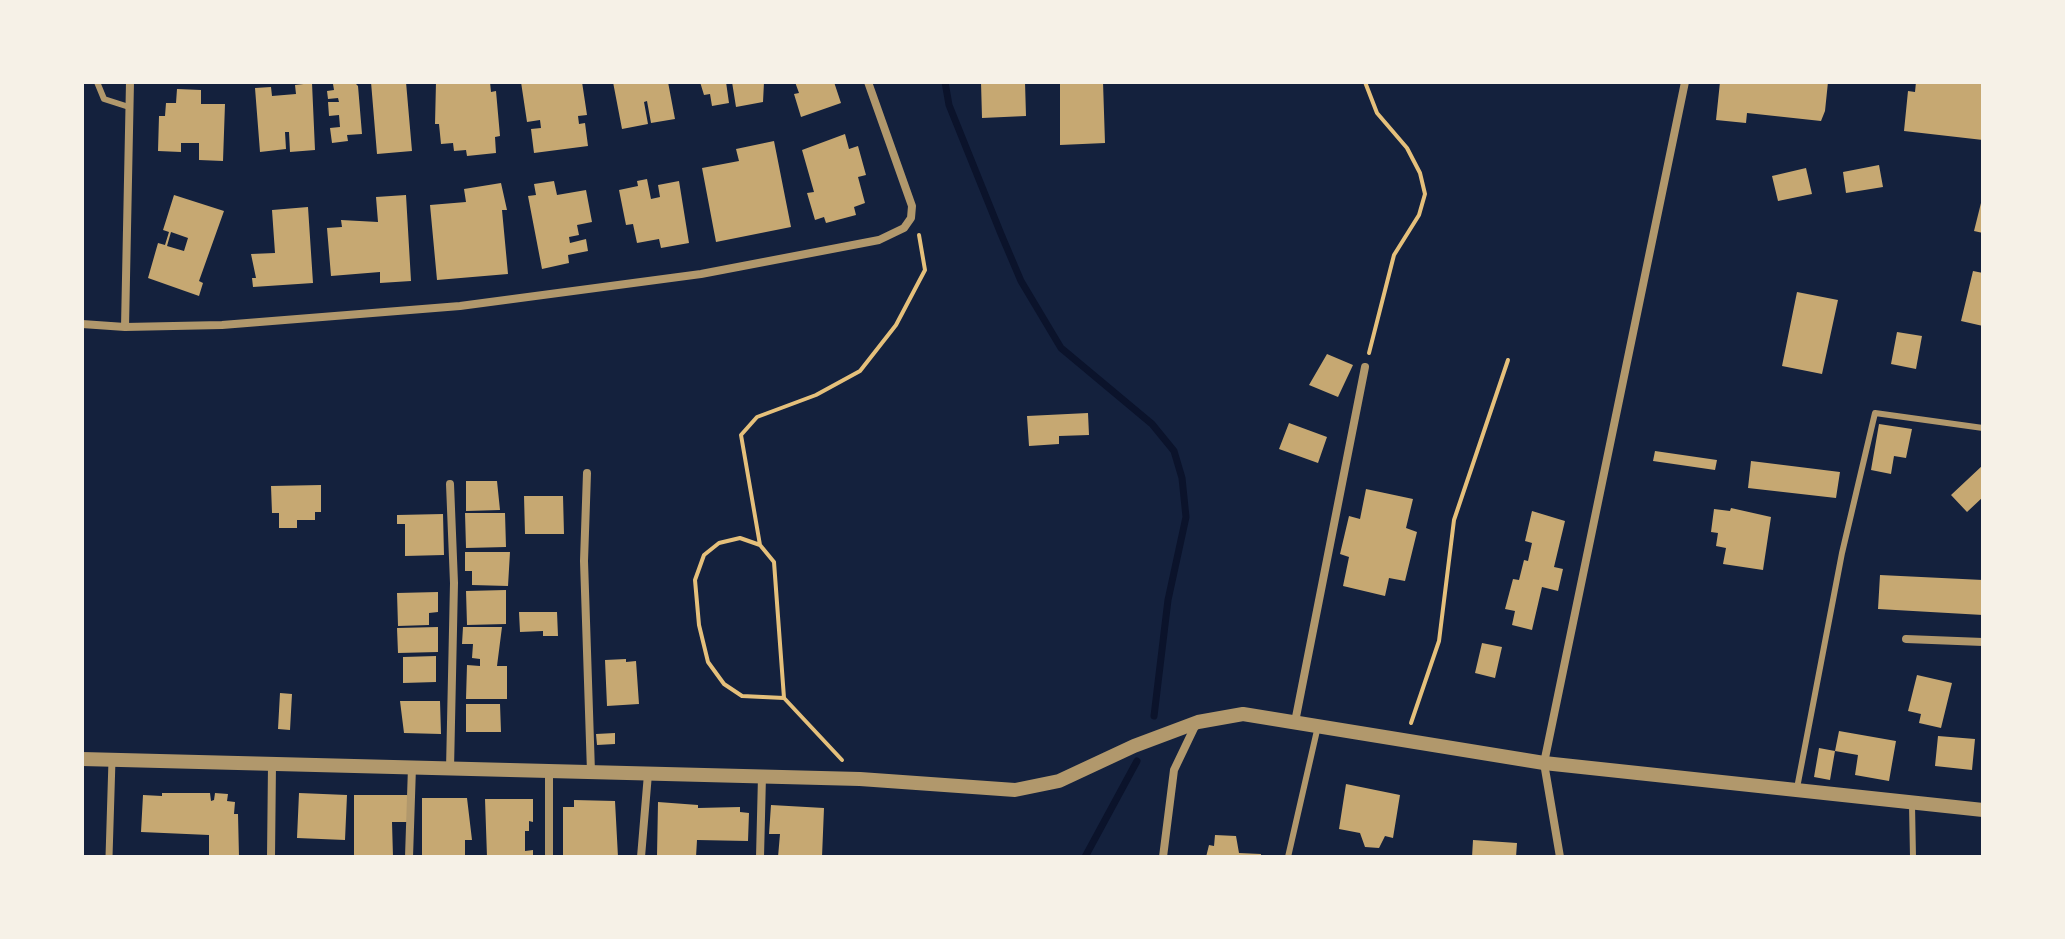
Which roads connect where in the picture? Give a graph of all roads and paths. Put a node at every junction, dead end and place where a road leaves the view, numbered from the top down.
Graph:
1 (97, 82) edge
2 (130, 82) edge
3 (868, 82) edge
4 (1365, 82) edge
5 (1685, 82) edge
6 (129, 107) junction
7 (911, 218) junction
8 (82, 324) edge
9 (125, 327) junction
10 (1508, 360) dead end
11 (1365, 367) joint
12 (1983, 428) edge
13 (587, 473) dead end
14 (450, 484) dead end
15 (760, 545) junction
16 (1906, 639) dead end
17 (1983, 642) edge
18 (784, 698) junction
19 (1198, 722) junction
20 (1295, 722) junction
21 (1318, 726) junction
22 (1405, 740) junction
23 (82, 759) edge
24 (112, 760) junction
25 (1544, 763) junction
26 (272, 764) junction
27 (412, 767) junction
28 (450, 769) junction
29 (549, 771) junction
30 (591, 772) junction
31 (648, 774) junction
32 (762, 776) junction
33 (860, 779) junction
34 (1796, 791) junction
35 (1912, 805) junction
36 (1983, 810) edge
37 (109, 857) edge
38 (271, 857) edge
39 (409, 857) edge
40 (549, 857) edge
41 (641, 857) edge
42 (760, 857) edge
43 (1163, 857) edge
44 (1288, 857) edge
45 (1560, 857) edge
46 (1913, 857) edge

1 - 6 lane
2 - 6 street
3 - 7 street
4 - 11 path
5 - 25 street
6 - 9 street
7 - 9 street
7 - 15 path
8 - 9 street
10 - 22 path
11 - 20 street
12 - 34 lane
13 - 30 street
14 - 28 street
15 - 18 path
15 - 18 path
16 - 17 street
18 - 33 path
19 - 20 street
19 - 33 street
19 - 43 street
20 - 21 street
21 - 22 street
21 - 44 lane
22 - 25 street
23 - 24 street
24 - 26 street
24 - 37 street
25 - 34 street
25 - 45 street
26 - 27 street
26 - 38 street
27 - 28 street
27 - 39 street
28 - 29 street
29 - 30 street
29 - 40 street
30 - 31 street
31 - 32 street
31 - 41 street
32 - 33 street
32 - 42 street
34 - 35 street
35 - 36 street
35 - 46 lane

